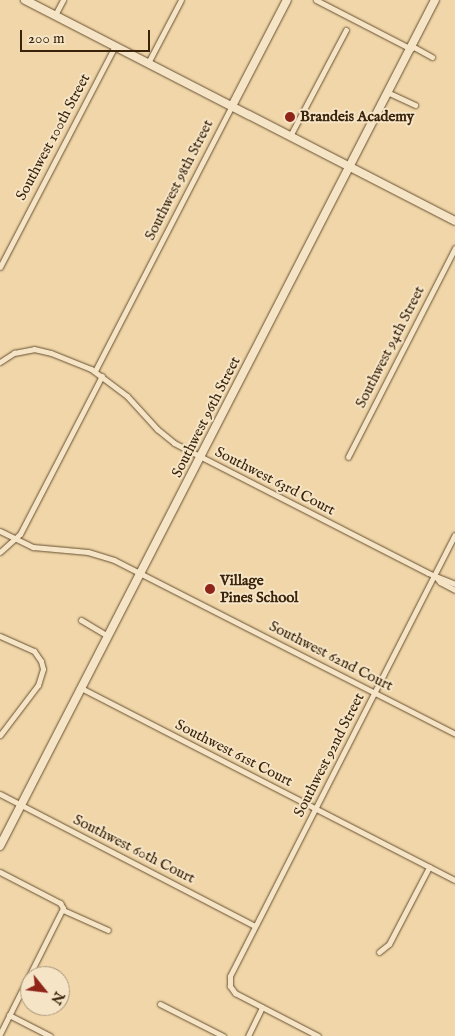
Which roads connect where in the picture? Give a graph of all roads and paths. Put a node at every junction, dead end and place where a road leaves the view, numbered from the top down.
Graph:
1 (25, 0) edge
2 (62, 0) edge
3 (181, 0) edge
4 (286, 0) edge
5 (316, 0) edge
6 (435, 0) edge
7 (55, 15) junction
8 (346, 30) dead end
9 (115, 46) junction
10 (411, 48) junction
11 (432, 57) dead end
12 (148, 63) junction
13 (388, 92) junction
14 (415, 105) dead end
15 (232, 106) junction
16 (290, 136) junction
17 (350, 167) junction
18 (455, 221) edge
19 (455, 248) edge
20 (0, 266) edge
21 (0, 362) edge
22 (95, 372) junction
23 (102, 376) junction
24 (200, 457) junction
25 (348, 457) dead end
26 (0, 532) edge
27 (455, 535) edge
28 (15, 540) junction
29 (0, 552) edge
30 (140, 573) junction
31 (434, 576) junction
32 (455, 584) edge
33 (455, 590) edge
34 (81, 620) dead end
35 (0, 636) edge
36 (108, 636) junction
37 (81, 688) junction
38 (375, 692) junction
39 (455, 734) edge
40 (0, 735) edge
41 (0, 794) edge
42 (21, 805) junction
43 (315, 808) junction
44 (0, 846) edge
45 (429, 867) junction
46 (0, 872) edge
47 (455, 880) edge
48 (63, 908) junction
49 (256, 926) junction
50 (108, 930) dead end
51 (379, 952) dead end
52 (160, 1004) dead end
53 (262, 1007) junction
54 (9, 1015) junction
55 (0, 1034) edge
56 (50, 1036) edge
57 (222, 1036) edge
58 (248, 1036) edge
59 (318, 1036) edge

1 - 7 street
2 - 7 street
3 - 12 street
4 - 15 street, Southwest 98th Street
5 - 10 street
6 - 10 street, Southwest 96th Street
7 - 9 street
8 - 16 street
9 - 12 street
9 - 20 street, Southwest 100th Street
10 - 11 street
10 - 13 street, Southwest 96th Street
12 - 15 street
13 - 14 street
13 - 17 street, Southwest 96th Street
15 - 16 street
15 - 22 street, Southwest 98th Street
16 - 17 street
17 - 18 street
17 - 24 street, Southwest 96th Street
19 - 25 street, Southwest 94th Street
21 - 22 street, Southwest 63rd Court
22 - 23 street, Southwest 63rd Court
23 - 24 street, Southwest 63rd Court
23 - 28 street
24 - 30 street, Southwest 96th Street
24 - 31 street, Southwest 63rd Court
26 - 28 street, Southwest 62nd Court
27 - 31 street, Southwest 92nd Street
28 - 29 street
28 - 30 street, Southwest 62nd Court
30 - 36 street, Southwest 96th Street
30 - 38 street, Southwest 62nd Court
31 - 32 street, Southwest 63rd Court
31 - 33 street, Southwest 63rd Court
31 - 38 street, Southwest 92nd Street
34 - 36 street
35 - 40 street
36 - 37 street, Southwest 96th Street
37 - 42 street, Southwest 96th Street
37 - 43 street, Southwest 61st Court
38 - 39 street, Southwest 62nd Court
38 - 43 street, Southwest 92nd Street
41 - 42 street, Southwest 60th Court
42 - 44 street, Southwest 96th Street
42 - 49 street, Southwest 60th Court
43 - 45 street, Southwest 61st Court
43 - 49 street, Southwest 92nd Street
45 - 47 street, Southwest 61st Court
45 - 51 street
46 - 48 street
48 - 50 street
48 - 54 street
49 - 53 street, Southwest 92nd Street
52 - 57 street
53 - 58 street
53 - 59 street
54 - 55 street
54 - 56 street

